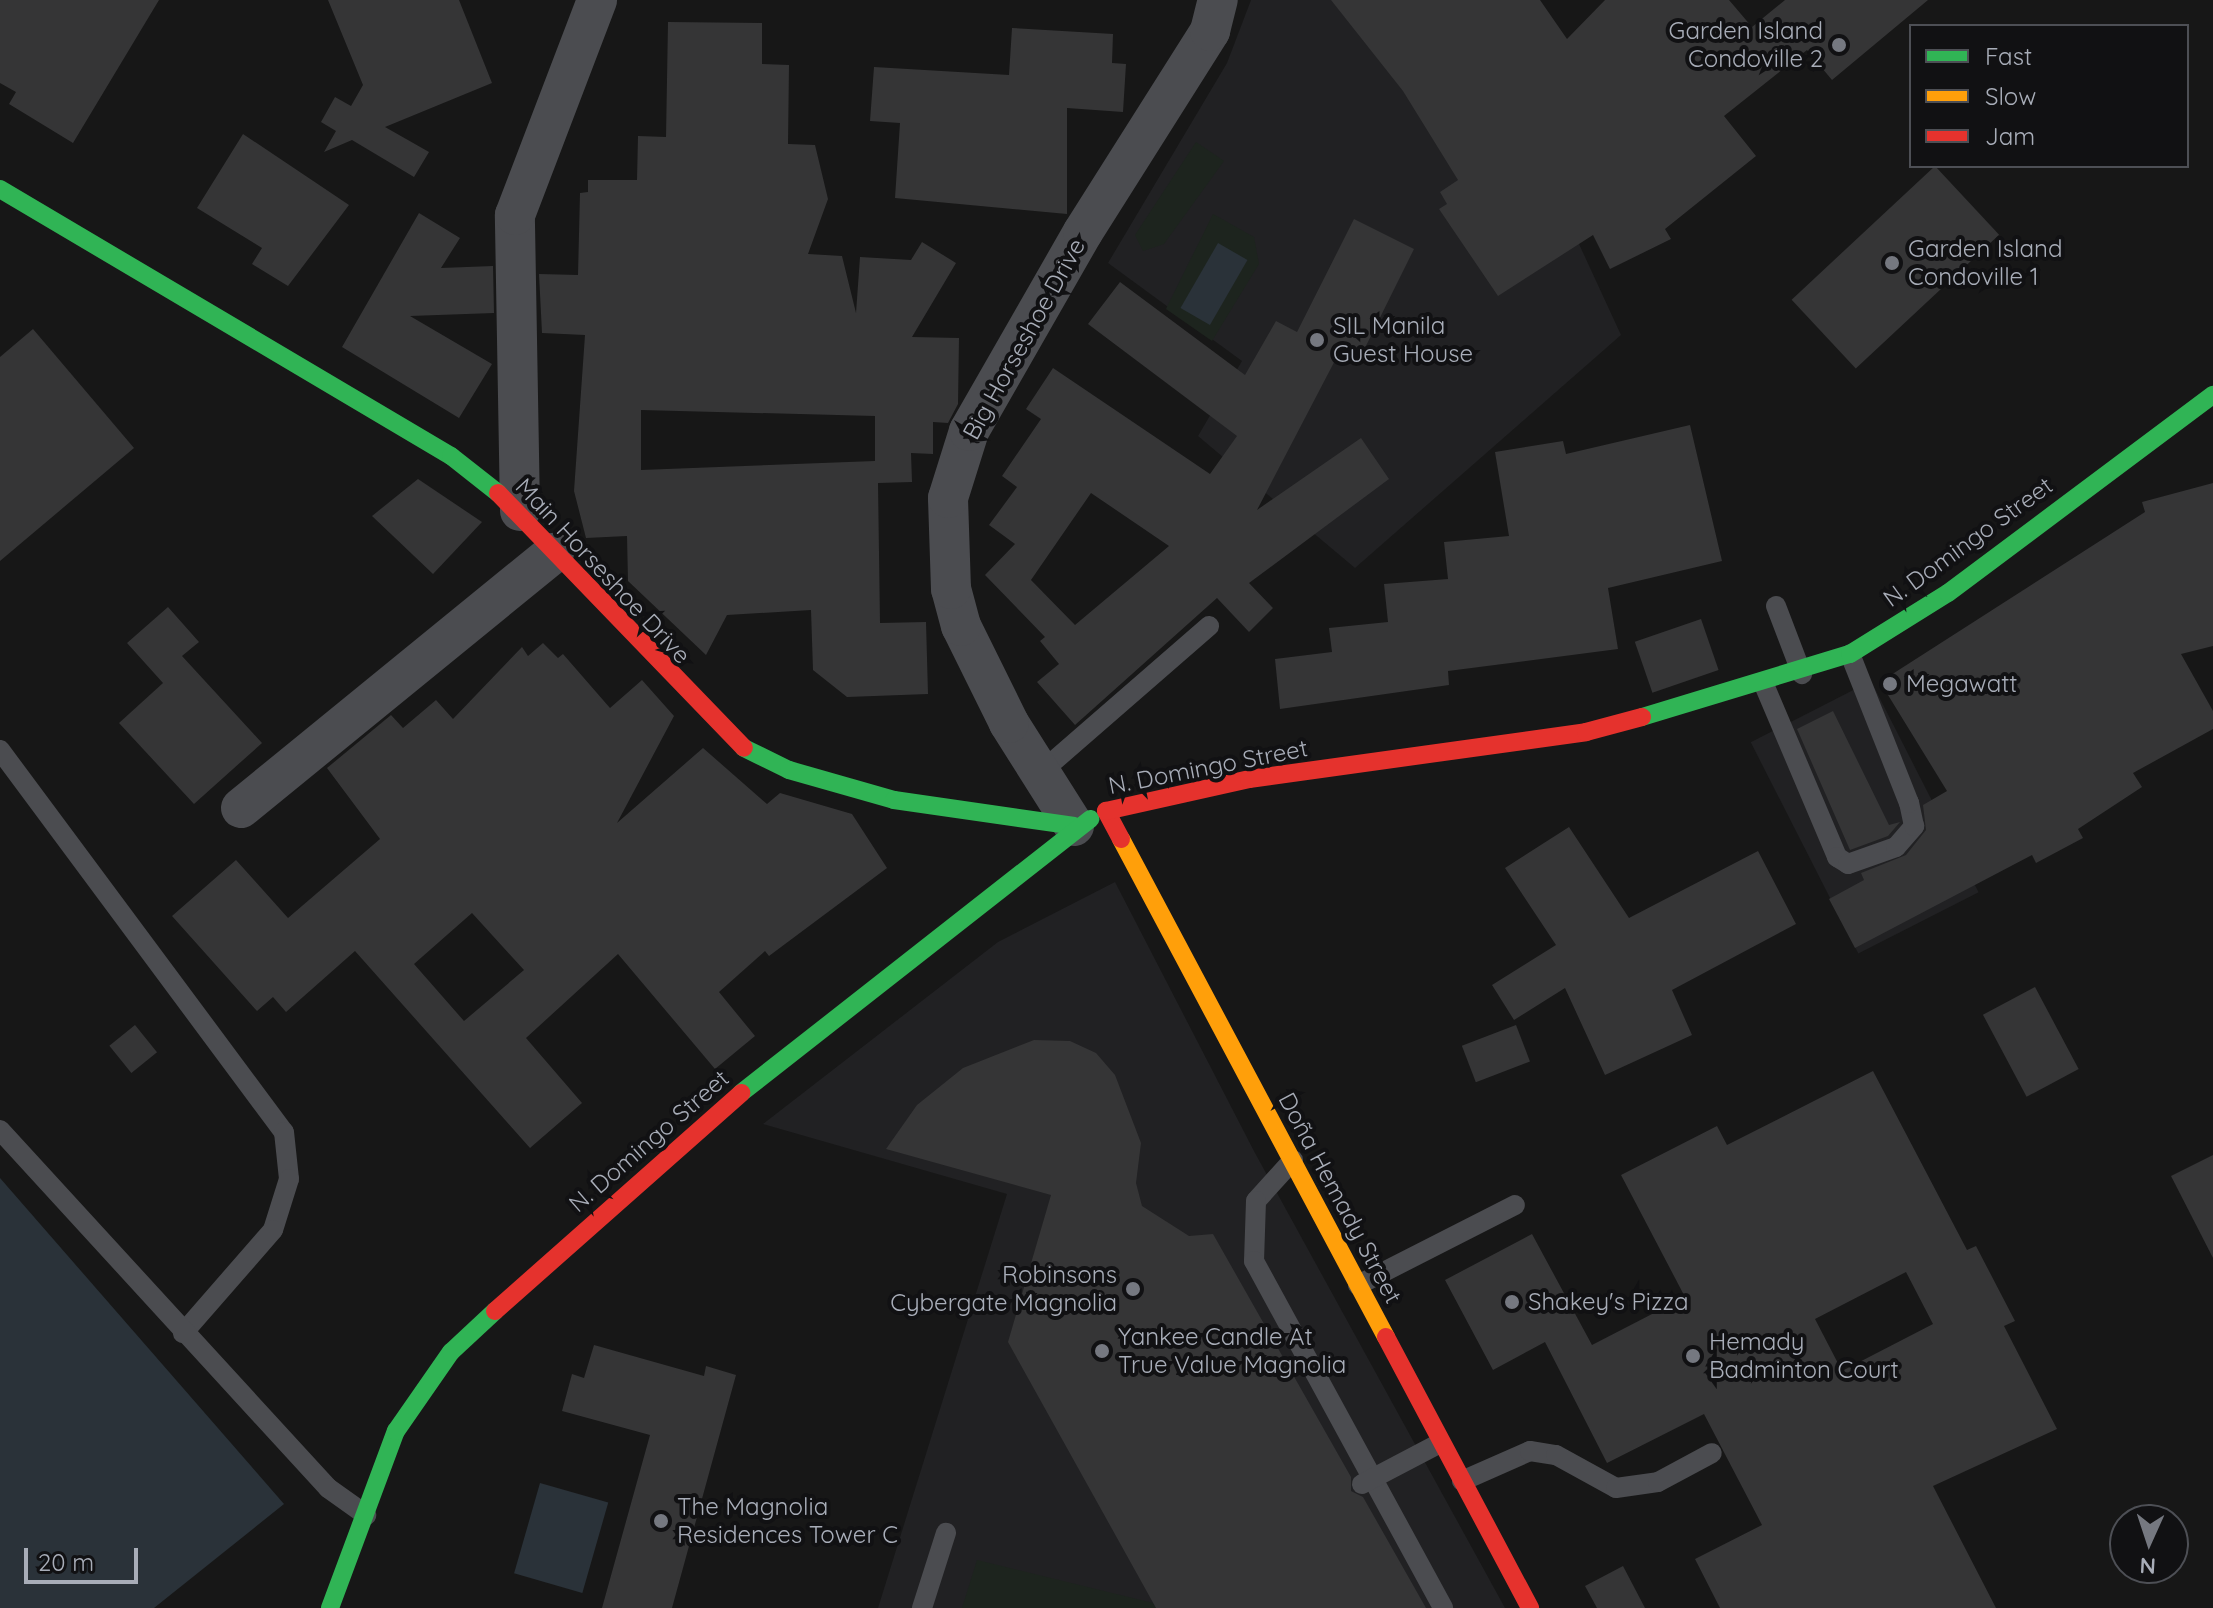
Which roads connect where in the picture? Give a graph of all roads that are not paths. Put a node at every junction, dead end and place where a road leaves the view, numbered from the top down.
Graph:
1 (597, 0) edge
2 (1218, 0) edge
3 (0, 189) edge
4 (2213, 395) edge
5 (520, 511) junction
6 (554, 553) junction
7 (1776, 606) dead end
8 (1209, 626) dead end
9 (1850, 654) junction
10 (1802, 674) junction
11 (1765, 687) junction
12 (0, 750) edge
13 (1040, 773) junction
14 (241, 808) dead end
15 (1090, 818) junction
16 (0, 1130) edge
17 (1293, 1160) junction
18 (1515, 1205) dead end
19 (1358, 1285) junction
20 (183, 1333) junction
21 (1440, 1443) junction
22 (1712, 1453) dead end
23 (1462, 1481) junction
24 (1367, 1482) junction
25 (366, 1515) junction
26 (946, 1533) dead end
27 (330, 1608) edge
28 (922, 1608) edge
29 (1443, 1608) edge
30 (1530, 1608) edge

1 - 5 street
2 - 13 street, Big Horseshoe Drive
3 - 5 main road, Main Horseshoe Drive
4 - 9 main road, N. Domingo Street
5 - 6 main road, Main Horseshoe Drive
6 - 14 street
6 - 15 main road, Main Horseshoe Drive
7 - 10 lane
8 - 13 lane
9 - 10 main road, N. Domingo Street
9 - 11 lane
10 - 11 main road, N. Domingo Street
11 - 15 main road, N. Domingo Street
12 - 20 lane
13 - 15 street, Big Horseshoe Drive
15 - 17 main road, Doña Hemady Street
15 - 25 main road, N. Domingo Street
16 - 20 lane
17 - 19 main road, Doña Hemady Street
17 - 24 lane
18 - 19 lane
19 - 21 main road, Doña Hemady Street
20 - 25 lane
21 - 23 main road, Doña Hemady Street
21 - 24 lane
22 - 23 lane
23 - 30 main road, Doña Hemady Street
24 - 29 lane
25 - 27 main road, N. Domingo Street
26 - 28 lane

